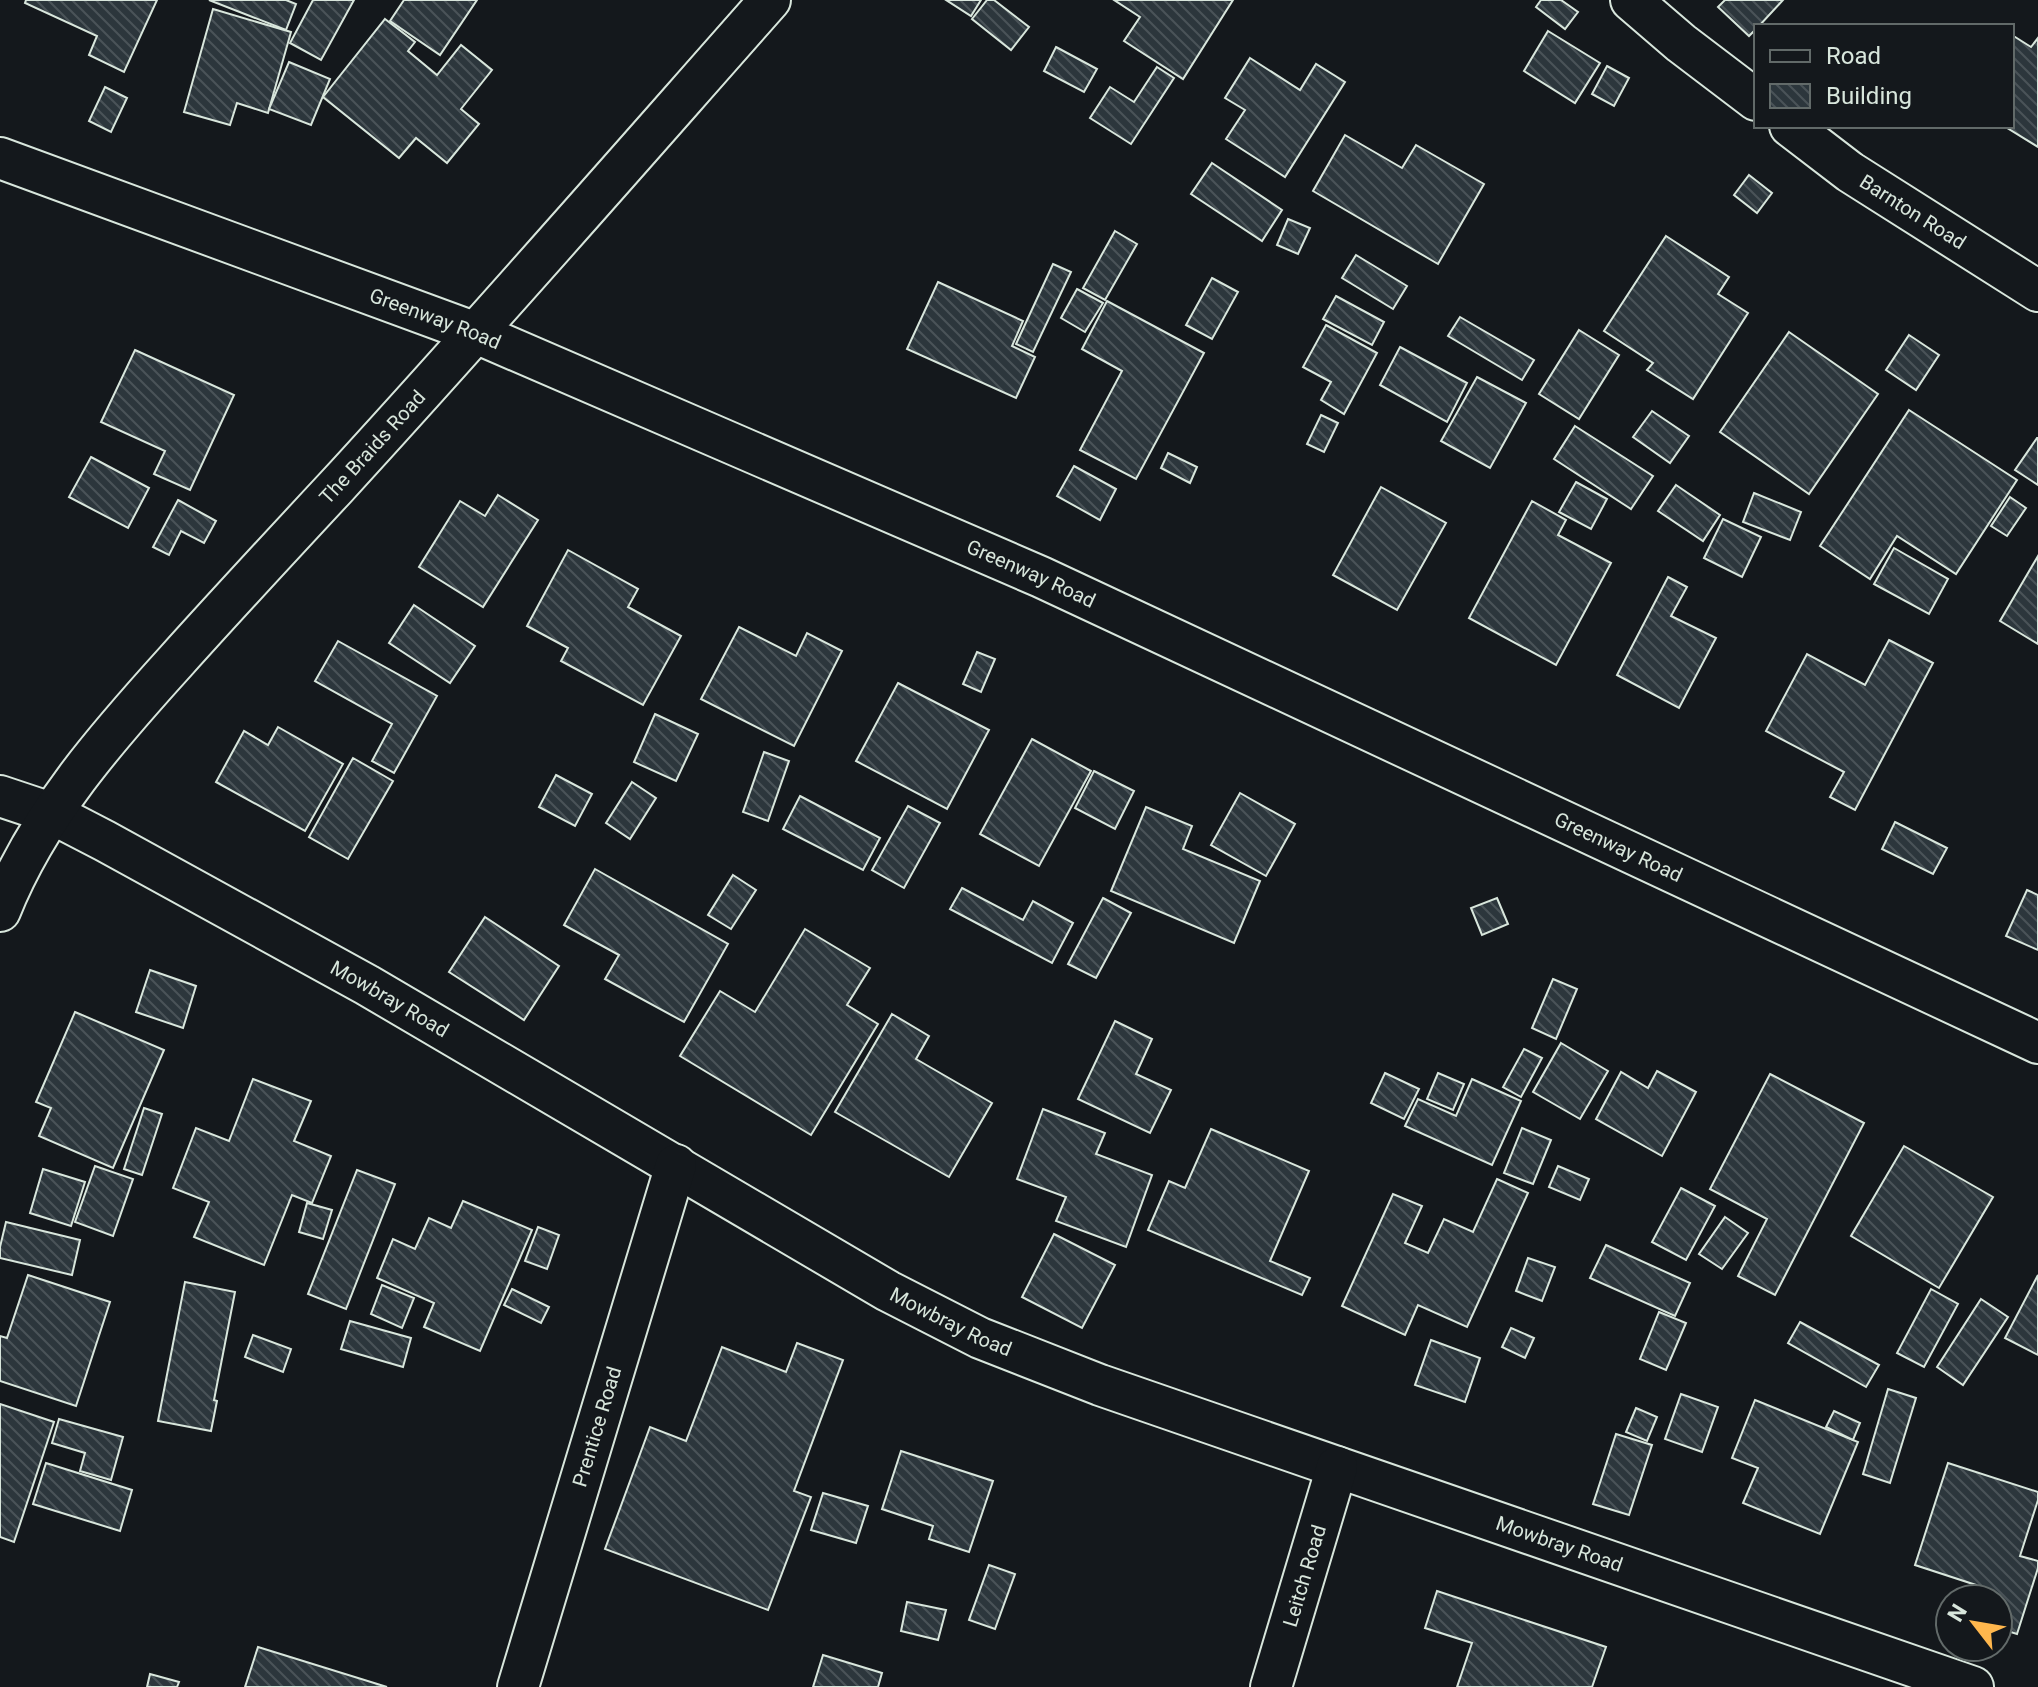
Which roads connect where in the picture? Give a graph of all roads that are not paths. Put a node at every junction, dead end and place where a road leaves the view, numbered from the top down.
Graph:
1 (770, 0) edge
2 (1631, 0) edge
3 (1754, 98) edge
4 (1793, 128) edge
5 (0, 158) edge
6 (2038, 291) edge
7 (476, 333) junction
8 (0, 796) edge
9 (51, 813) junction
10 (0, 911) edge
11 (2038, 1043) edge
12 (676, 1165) junction
13 (1337, 1467) junction
14 (518, 1687) edge
15 (1271, 1687) edge
16 (1973, 1687) edge

1 - 7 street, The Braids Road
2 - 3 street
4 - 6 street, Barnton Road
5 - 7 street, Greenway Road
7 - 9 street, The Braids Road
7 - 11 street, Greenway Road
8 - 9 street, Mowbray Road
9 - 10 street, The Braids Road
9 - 12 street, Mowbray Road
12 - 13 street, Mowbray Road
12 - 14 street, Prentice Road
13 - 15 street, Leitch Road
13 - 16 street, Mowbray Road

